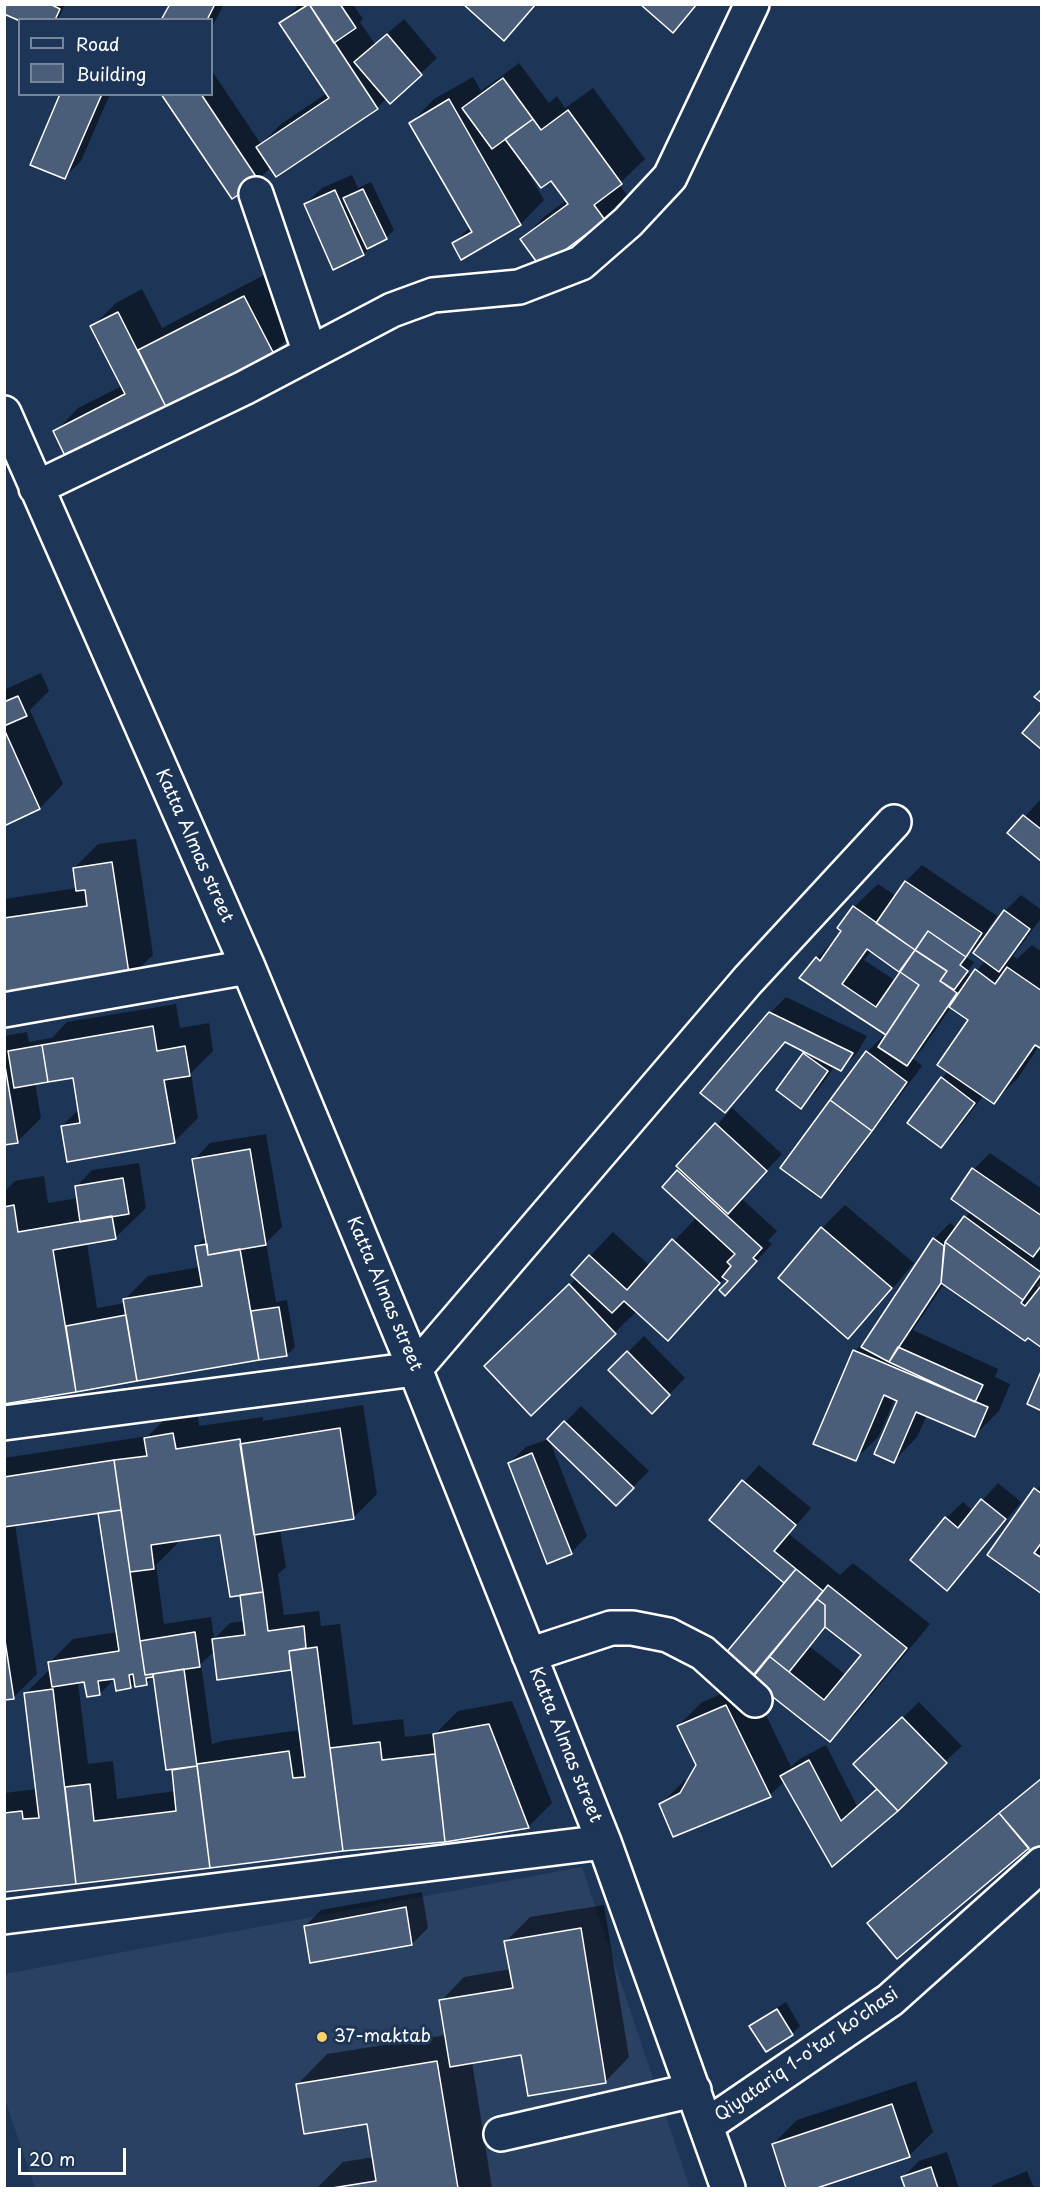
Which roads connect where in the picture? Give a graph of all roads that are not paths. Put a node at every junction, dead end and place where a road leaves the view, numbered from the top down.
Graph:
1 (752, 4) edge
2 (256, 194) dead end
3 (310, 353) junction
4 (4, 413) edge
5 (36, 488) junction
6 (894, 822) dead end
7 (248, 967) junction
8 (4, 1010) edge
9 (415, 1369) junction
10 (4, 1423) edge
11 (530, 1656) junction
12 (755, 1700) dead end
13 (604, 1842) junction
14 (1041, 1864) edge
15 (4, 1917) edge
16 (694, 2090) junction
17 (707, 2125) junction
18 (501, 2134) dead end
19 (728, 2188) edge

1 - 3 street
2 - 3 street
3 - 5 street
4 - 5 street, Katta Almas street
5 - 7 street, Katta Almas street
6 - 9 street
7 - 8 street
7 - 9 street, Katta Almas street
9 - 10 street
9 - 11 street, Katta Almas street
11 - 12 street
11 - 13 street, Katta Almas street
13 - 15 street
13 - 16 street, Katta Almas street
14 - 17 street, Qiyatariq 1-o'tar ko'chasi
16 - 17 street, Katta Almas street
16 - 18 street
17 - 19 street, Katta Almas street

